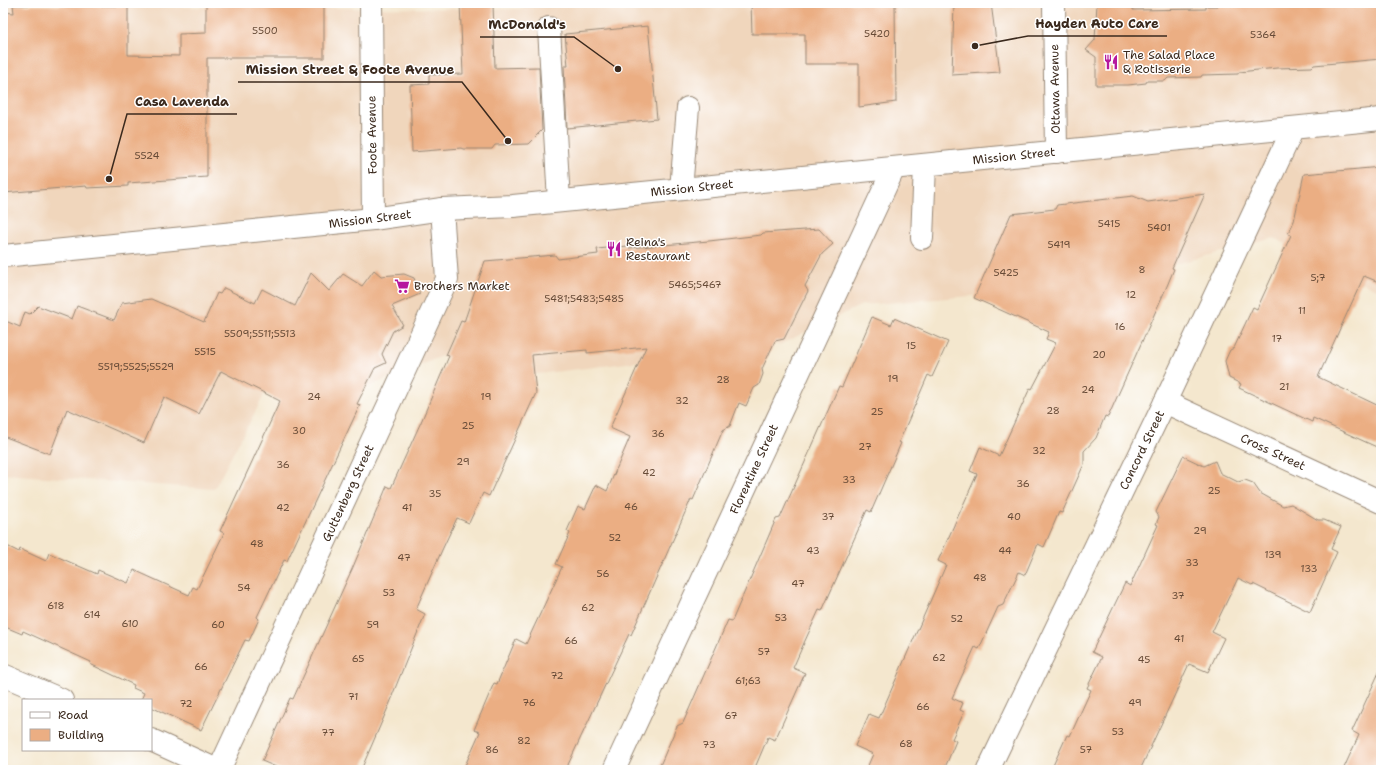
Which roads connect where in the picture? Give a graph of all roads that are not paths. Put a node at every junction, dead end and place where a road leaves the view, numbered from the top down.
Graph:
1 (371, 3) edge
2 (1054, 3) edge
3 (549, 28) dead end
4 (688, 108) dead end
5 (1381, 119) edge
6 (1293, 129) junction
7 (1056, 152) junction
8 (925, 165) junction
9 (894, 168) junction
10 (681, 189) junction
11 (559, 201) junction
12 (442, 209) junction
13 (373, 219) junction
14 (922, 238) dead end
15 (3, 256) edge
16 (1165, 402) junction
17 (1381, 502) edge
18 (3, 675) edge
19 (60, 699) edge
20 (152, 740) edge
21 (218, 770) edge
22 (614, 770) edge
23 (988, 770) edge

1 - 13 street, Foote Avenue
2 - 7 street, Ottawa Avenue
3 - 11 street
4 - 10 street
5 - 6 street, Mission Street
6 - 7 street, Mission Street
6 - 16 street, Concord Street
7 - 8 street, Mission Street
8 - 9 street, Mission Street
8 - 14 street
9 - 10 street, Mission Street
9 - 22 street, Florentine Street
10 - 11 street, Mission Street
11 - 12 street, Mission Street
12 - 13 street, Mission Street
12 - 21 street, Guttenberg Street
13 - 15 street, Mission Street
16 - 17 street, Cross Street
16 - 23 street, Concord Street
18 - 19 street
20 - 21 street

